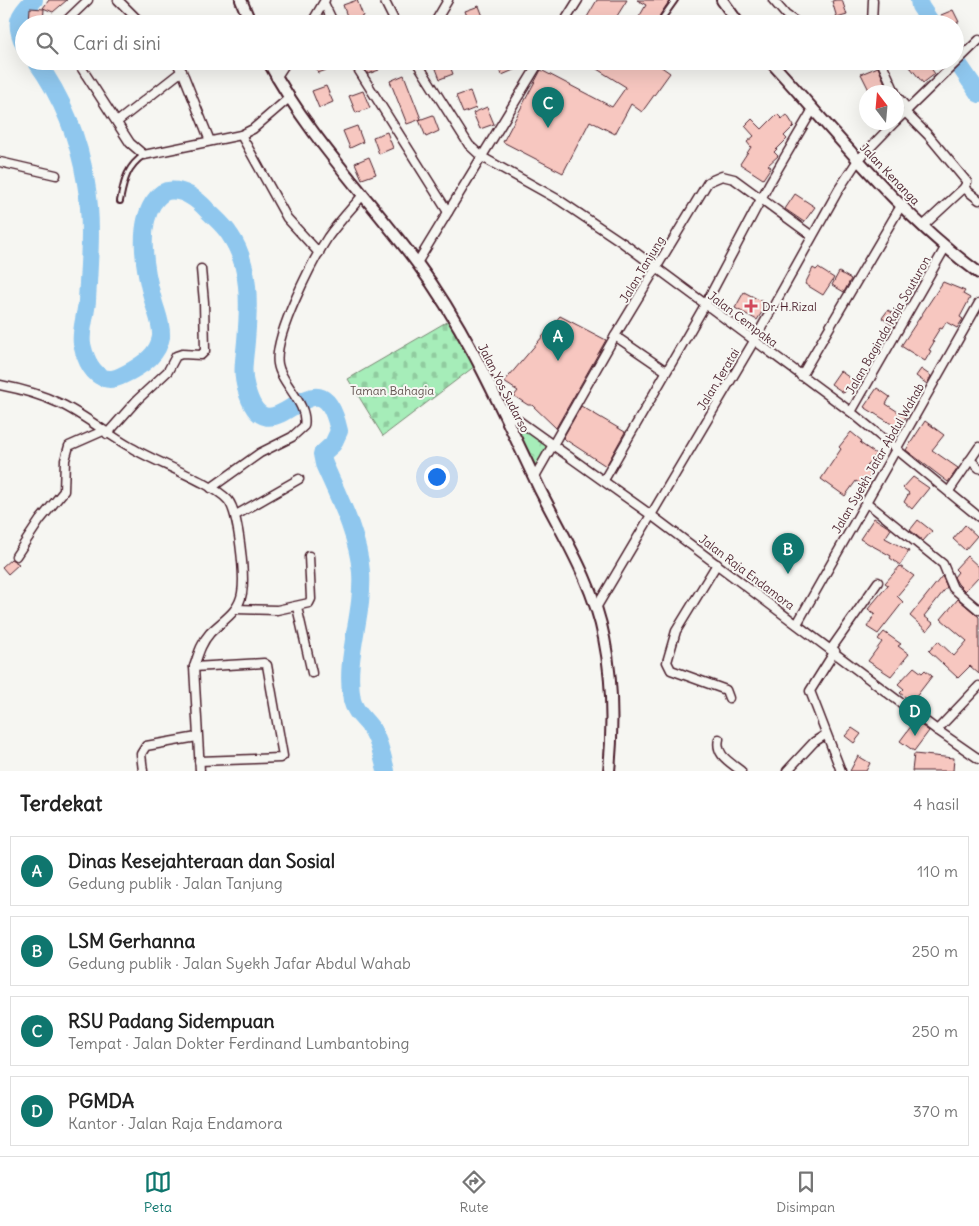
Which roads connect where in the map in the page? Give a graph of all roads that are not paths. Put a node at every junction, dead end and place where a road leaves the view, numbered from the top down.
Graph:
1 (88, 0) edge
2 (118, 0) edge
3 (241, 0) edge
4 (384, 0) edge
5 (448, 0) edge
6 (578, 0) edge
7 (675, 0) edge
8 (722, 0) edge
9 (773, 0) edge
10 (874, 0) edge
11 (325, 1) edge
12 (72, 15) edge
13 (133, 15) edge
14 (247, 15) edge
15 (316, 15) edge
16 (330, 15) edge
17 (392, 15) edge
18 (439, 15) edge
19 (569, 15) edge
20 (664, 15) edge
21 (733, 15) edge
22 (786, 15) edge
23 (873, 15) edge
24 (976, 43) edge
25 (964, 54) edge
26 (83, 70) edge
27 (272, 70) edge
28 (281, 70) edge
29 (359, 70) edge
30 (422, 70) edge
31 (535, 70) edge
32 (778, 70) edge
33 (885, 70) edge
34 (946, 70) edge
35 (182, 71) joint
36 (276, 78) junction
37 (892, 85) edge
38 (289, 98) junction
39 (904, 108) edge
40 (813, 109) junction
41 (906, 111) junction
42 (117, 122) junction
43 (888, 130) edge
44 (241, 135) junction
45 (210, 141) junction
46 (144, 155) junction
47 (482, 157) junction
48 (858, 160) junction
49 (0, 162) edge
50 (56, 175) dead end
51 (964, 188) junction
52 (362, 196) junction
53 (762, 200) junction
54 (979, 200) edge
55 (120, 201) dead end
56 (902, 204) junction
57 (448, 212) junction
58 (923, 226) junction
59 (812, 236) junction
60 (944, 248) junction
61 (319, 253) junction
62 (417, 263) junction
63 (656, 268) junction
64 (201, 269) dead end
65 (979, 273) edge
66 (979, 303) edge
67 (705, 305) junction
68 (615, 336) junction
69 (754, 341) junction
70 (666, 371) junction
71 (801, 376) junction
72 (0, 385) edge
73 (500, 407) junction
74 (851, 412) junction
75 (105, 433) junction
76 (553, 444) junction
77 (979, 447) edge
78 (896, 448) junction
79 (970, 460) junction
80 (979, 468) edge
81 (534, 478) junction
82 (299, 480) dead end
83 (604, 480) junction
84 (211, 488) junction
85 (948, 491) junction
86 (866, 502) junction
87 (651, 514) junction
88 (236, 516) junction
89 (979, 517) edge
90 (16, 556) dead end
91 (309, 556) dead end
92 (717, 564) junction
93 (878, 582) dead end
94 (297, 607) junction
95 (596, 608) junction
96 (236, 609) junction
97 (979, 610) edge
98 (797, 624) junction
99 (833, 650) junction
100 (194, 667) junction
101 (312, 673) dead end
102 (979, 686) edge
103 (729, 698) dead end
104 (937, 730) junction
105 (825, 735) junction
106 (197, 737) junction
107 (719, 739) dead end
108 (979, 758) edge
109 (199, 761) junction
110 (143, 771) edge
111 (200, 771) edge
112 (609, 771) edge
113 (741, 771) edge
114 (787, 771) edge
115 (840, 771) edge

1 - 12 street
2 - 13 street
3 - 14 street
4 - 17 street
5 - 18 street
6 - 19 street
7 - 20 lane
8 - 21 street
9 - 22 street
10 - 23 street
11 - 15 street
11 - 16 street
24 - 25 street, Jalan Teratai
26 - 42 street
27 - 36 street, Jalan Yos Sudarso
28 - 36 street
29 - 57 street
30 - 47 street, Jalan Cempaka
31 - 47 street
32 - 40 street, Jalan Kenanga
33 - 37 street
34 - 41 street, Jalan Teratai
35 - 42 street
35 - 45 street
36 - 38 street, Jalan Yos Sudarso
38 - 44 street
38 - 52 street, Jalan Yos Sudarso
39 - 41 street
40 - 48 street, Jalan Kenanga
40 - 53 street
41 - 51 street
42 - 46 street
43 - 48 street, Jalan Teratai
44 - 45 street
44 - 61 street
45 - 46 street
46 - 55 lane
47 - 57 street
47 - 63 street, Jalan Cempaka
48 - 56 street, Jalan Kenanga
48 - 59 street, Jalan Teratai
49 - 50 street
51 - 54 street
51 - 58 street
52 - 61 street
52 - 62 street, Jalan Yos Sudarso
53 - 59 street, Jalan Tanjung
53 - 63 street, Jalan Tanjung
53 - 67 street
56 - 58 street, Jalan Kenanga
56 - 71 street
57 - 62 street
58 - 60 street, Jalan Kenanga
59 - 69 street, Jalan Teratai
60 - 65 street, Jalan Kenanga
60 - 74 street, Jalan Baginda Raja Souturon
61 - 84 street
62 - 73 street, Jalan Yos Sudarso
63 - 67 street, Jalan Cempaka
63 - 68 street, Jalan Tanjung
64 - 75 street
66 - 78 street, Jalan Syekh Jafar Abdul Wahab
67 - 69 street, Jalan Cempaka
67 - 70 street
68 - 70 street
68 - 76 street, Jalan Tanjung
69 - 71 street, Jalan Cempaka
69 - 87 street, Jalan Teratai
70 - 83 street
71 - 74 street, Jalan Cempaka
72 - 75 street
73 - 76 street, Jalan Raja Endamora
73 - 81 street, Jalan Yos Sudarso
74 - 78 street, Jalan Cempaka
75 - 84 street
75 - 90 street
76 - 81 street, Jalan Tanjung
76 - 83 street, Jalan Raja Endamora
77 - 79 street
78 - 85 street, Jalan Cempaka
78 - 86 street, Jalan Syekh Jafar Abdul Wahab
79 - 80 street
79 - 85 street
81 - 95 street, Jalan Yos Sudarso
82 - 88 street
83 - 87 street, Jalan Raja Endamora
84 - 88 street
85 - 89 street, Jalan Cempaka
86 - 97 street
86 - 98 street, Jalan Syekh Jafar Abdul Wahab
87 - 92 street, Jalan Raja Endamora
87 - 95 street, Jalan Teratai
88 - 96 street
91 - 94 street
92 - 98 street, Jalan Raja Endamora
92 - 103 street
93 - 99 street
94 - 96 street
94 - 101 street
95 - 112 street, Jalan Yos Sudarso
96 - 100 street
98 - 99 street, Jalan Raja Endamora
99 - 104 street, Jalan Raja Endamora
99 - 105 street
100 - 106 street
100 - 109 street
102 - 104 street
104 - 108 street, Jalan Raja Endamora
105 - 114 street
105 - 115 street
106 - 109 street
106 - 110 street
107 - 113 street
109 - 111 street

